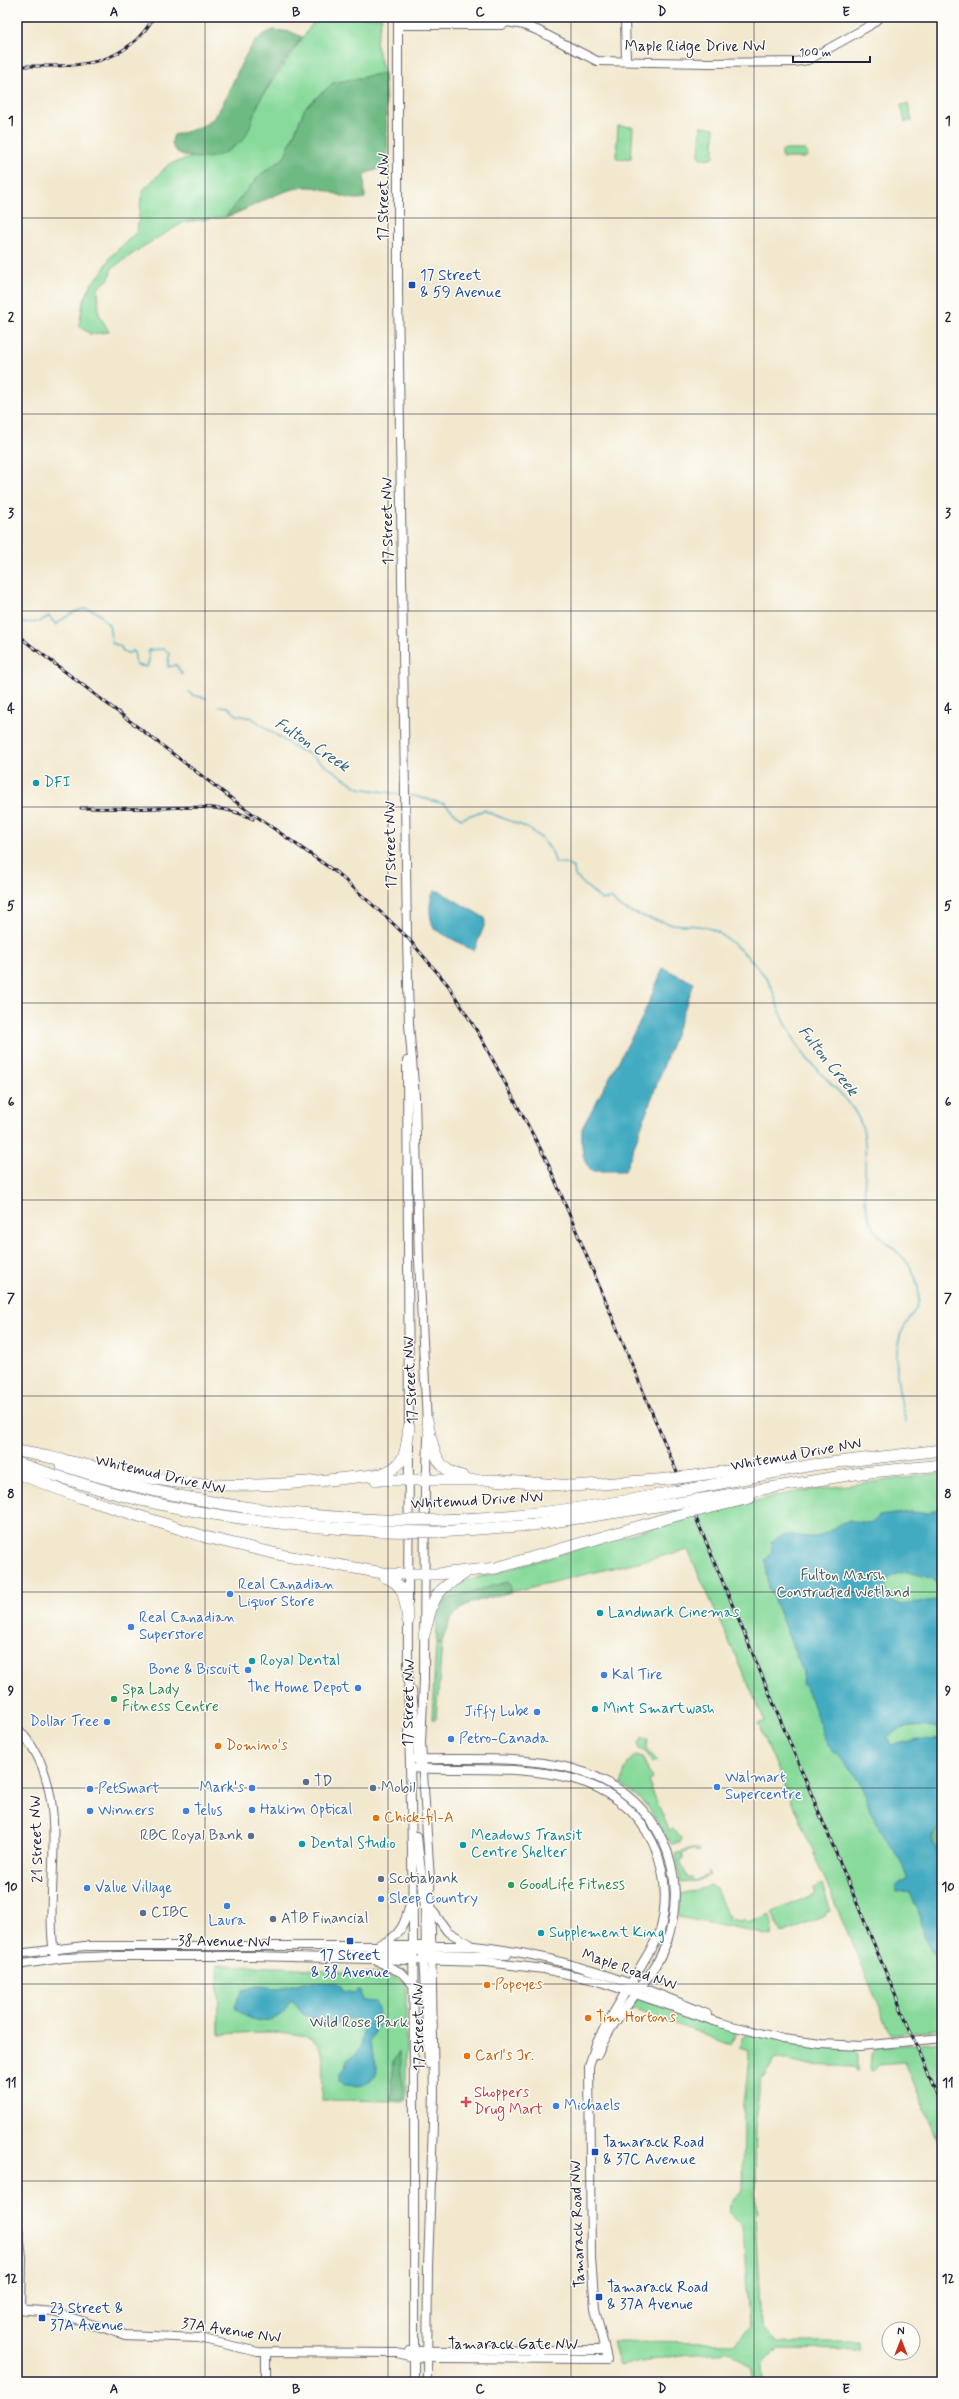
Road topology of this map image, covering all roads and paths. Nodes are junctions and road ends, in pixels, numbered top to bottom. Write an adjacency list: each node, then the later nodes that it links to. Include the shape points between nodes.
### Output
1 (625, 17): 4 (main road)
2 (880, 17): 4 (main road, Maple Ridge Drive NW, via 820,55 794,62 708,64)
3 (398, 20): 4 (main road, Maple Ridge Drive NW, via 524,24 592,60); 5 (main road, 17 Street NW, via 398,291)
4 (626, 61)
5 (409, 1024): 6 (main road, 17 Street NW, via 415,1097 418,1260); 7 (main road, 17 Street NW, via 406,1104)
6 (427, 1420): 15 (main road, 17 Street NW); 16 (highway, via 434,1450 444,1467 452,1474)
7 (410, 1427): 14 (main road, 17 Street NW); 17 (highway, via 404,1456 392,1471)
8 (942, 1450): 10 (highway, Whitemud Drive NW)
9 (17, 1451): 17 (highway, via 178,1483 259,1486); 19 (highway, Whitemud Drive NW, via 99,1477 218,1505)
10 (862, 1458): 16 (highway, bridge, via 800,1462 669,1479 573,1486); 19 (highway, Whitemud Drive NW, bridge, via 585,1508)
11 (17, 1463): 19 (highway, Whitemud Drive NW, via 98,1489 215,1515 318,1528)
12 (942, 1465): 18 (highway, Whitemud Drive NW, via 861,1473)
13 (17, 1473): 20 (highway, via 90,1500 209,1538)
14 (410, 1479): 15 (highway); 17 (highway); 23 (main road, 17 Street NW)
15 (425, 1479): 16 (highway); 22 (main road, 17 Street NW)
16 (492, 1480)
17 (302, 1483)
18 (698, 1505): 19 (highway, Whitemud Drive NW, bridge, via 677,1503 533,1525 439,1532); 21 (highway, bridge, via 684,1513 517,1563)
19 (382, 1526)
20 (371, 1572): 23 (highway); 24 (highway, via 397,1582 403,1593)
21 (466, 1572): 22 (highway); 25 (highway, via 443,1586 436,1594)
22 (424, 1574): 23 (highway); 25 (main road, 17 Street NW)
23 (409, 1575): 24 (main road, 17 Street NW)
24 (408, 1621): 27 (main road, 17 Street NW, via 407,1663 414,1707)
25 (424, 1635): 27 (main road, 17 Street NW)
26 (17, 1728): 35 (main road, 21 Street NW, via 40,1760 50,1794)
27 (416, 1759): 28 (main road, 17 Street NW); 29 (main road, 17 Street NW); 45 (main road, via 518,1760 557,1765 598,1777 613,1785 642,1809 665,1845 675,1891 667,1941 660,1956)
28 (410, 1768): 29 (main road); 30 (main road, 17 Street NW)
29 (423, 1768): 32 (main road, 17 Street NW); 45 (main road, via 508,1769 552,1774 601,1789 631,1810 644,1826 656,1850 663,1870 666,1891 659,1935)
30 (411, 1800): 31 (main road, 17 Street NW); 36 (main road, via 425,1908)
31 (413, 1889): 33 (main road, via 403,1926 398,1933 384,1943); 36 (main road, 17 Street NW)
32 (431, 1908): 34 (main road, via 452,1936); 36 (main road, 17 Street NW)
33 (371, 1945): 35 (main road, 38 Avenue NW, via 100,1946); 36 (main road, 38 Avenue NW)
34 (474, 1946): 36 (main road, Maple Road NW); 40 (main road, Maple Road NW, via 515,1950)
35 (54, 1949): 37 (main road, 38 Avenue NW); 39 (main road, 21 Street NW)
36 (424, 1952): 38 (main road, via 308,1954); 40 (main road, via 501,1954); 42 (main road, 38 Avenue NW); 45 (main road, Maple Road NW, via 582,1976); 51 (main road, 17 Street NW, via 428,2058 434,2079)
37 (17, 1954)
38 (282, 1957): 39 (main road, 38 Avenue NW, via 118,1956); 41 (main road, 38 Avenue NW)
39 (55, 1959): 43 (main road, 38 Avenue NW)
40 (552, 1959): 45 (main road, Maple Road NW)
41 (377, 1961): 42 (main road, 38 Avenue NW); 44 (main road, via 402,1973)
42 (413, 1961): 44 (main road, 17 Street NW)
43 (17, 1965)
44 (414, 1986): 51 (main road, 17 Street NW)
45 (634, 1989): 46 (main road, Maple Road NW, via 742,2029 783,2039 829,2045 866,2046); 49 (main road, Tamarack Road NW, via 597,2041 589,2066 591,2263 595,2309)
46 (942, 2038)
47 (17, 2222): 48 (main road, via 22,2257)
48 (19, 2309): 50 (main road, 37A Avenue NW, via 62,2314 124,2335 198,2338)
49 (604, 2350): 51 (main road, Tamarack Gate NW); 52 (main road, Tamarack Road NW)
50 (266, 2353): 51 (main road, 37A Avenue NW); 53 (main road)
51 (421, 2355): 52 (main road, Tamarack Gate NW); 54 (main road, 17 Street NW); 55 (main road, 17 Street NW)
52 (607, 2359)
53 (266, 2382)
54 (414, 2382)
55 (427, 2382)

